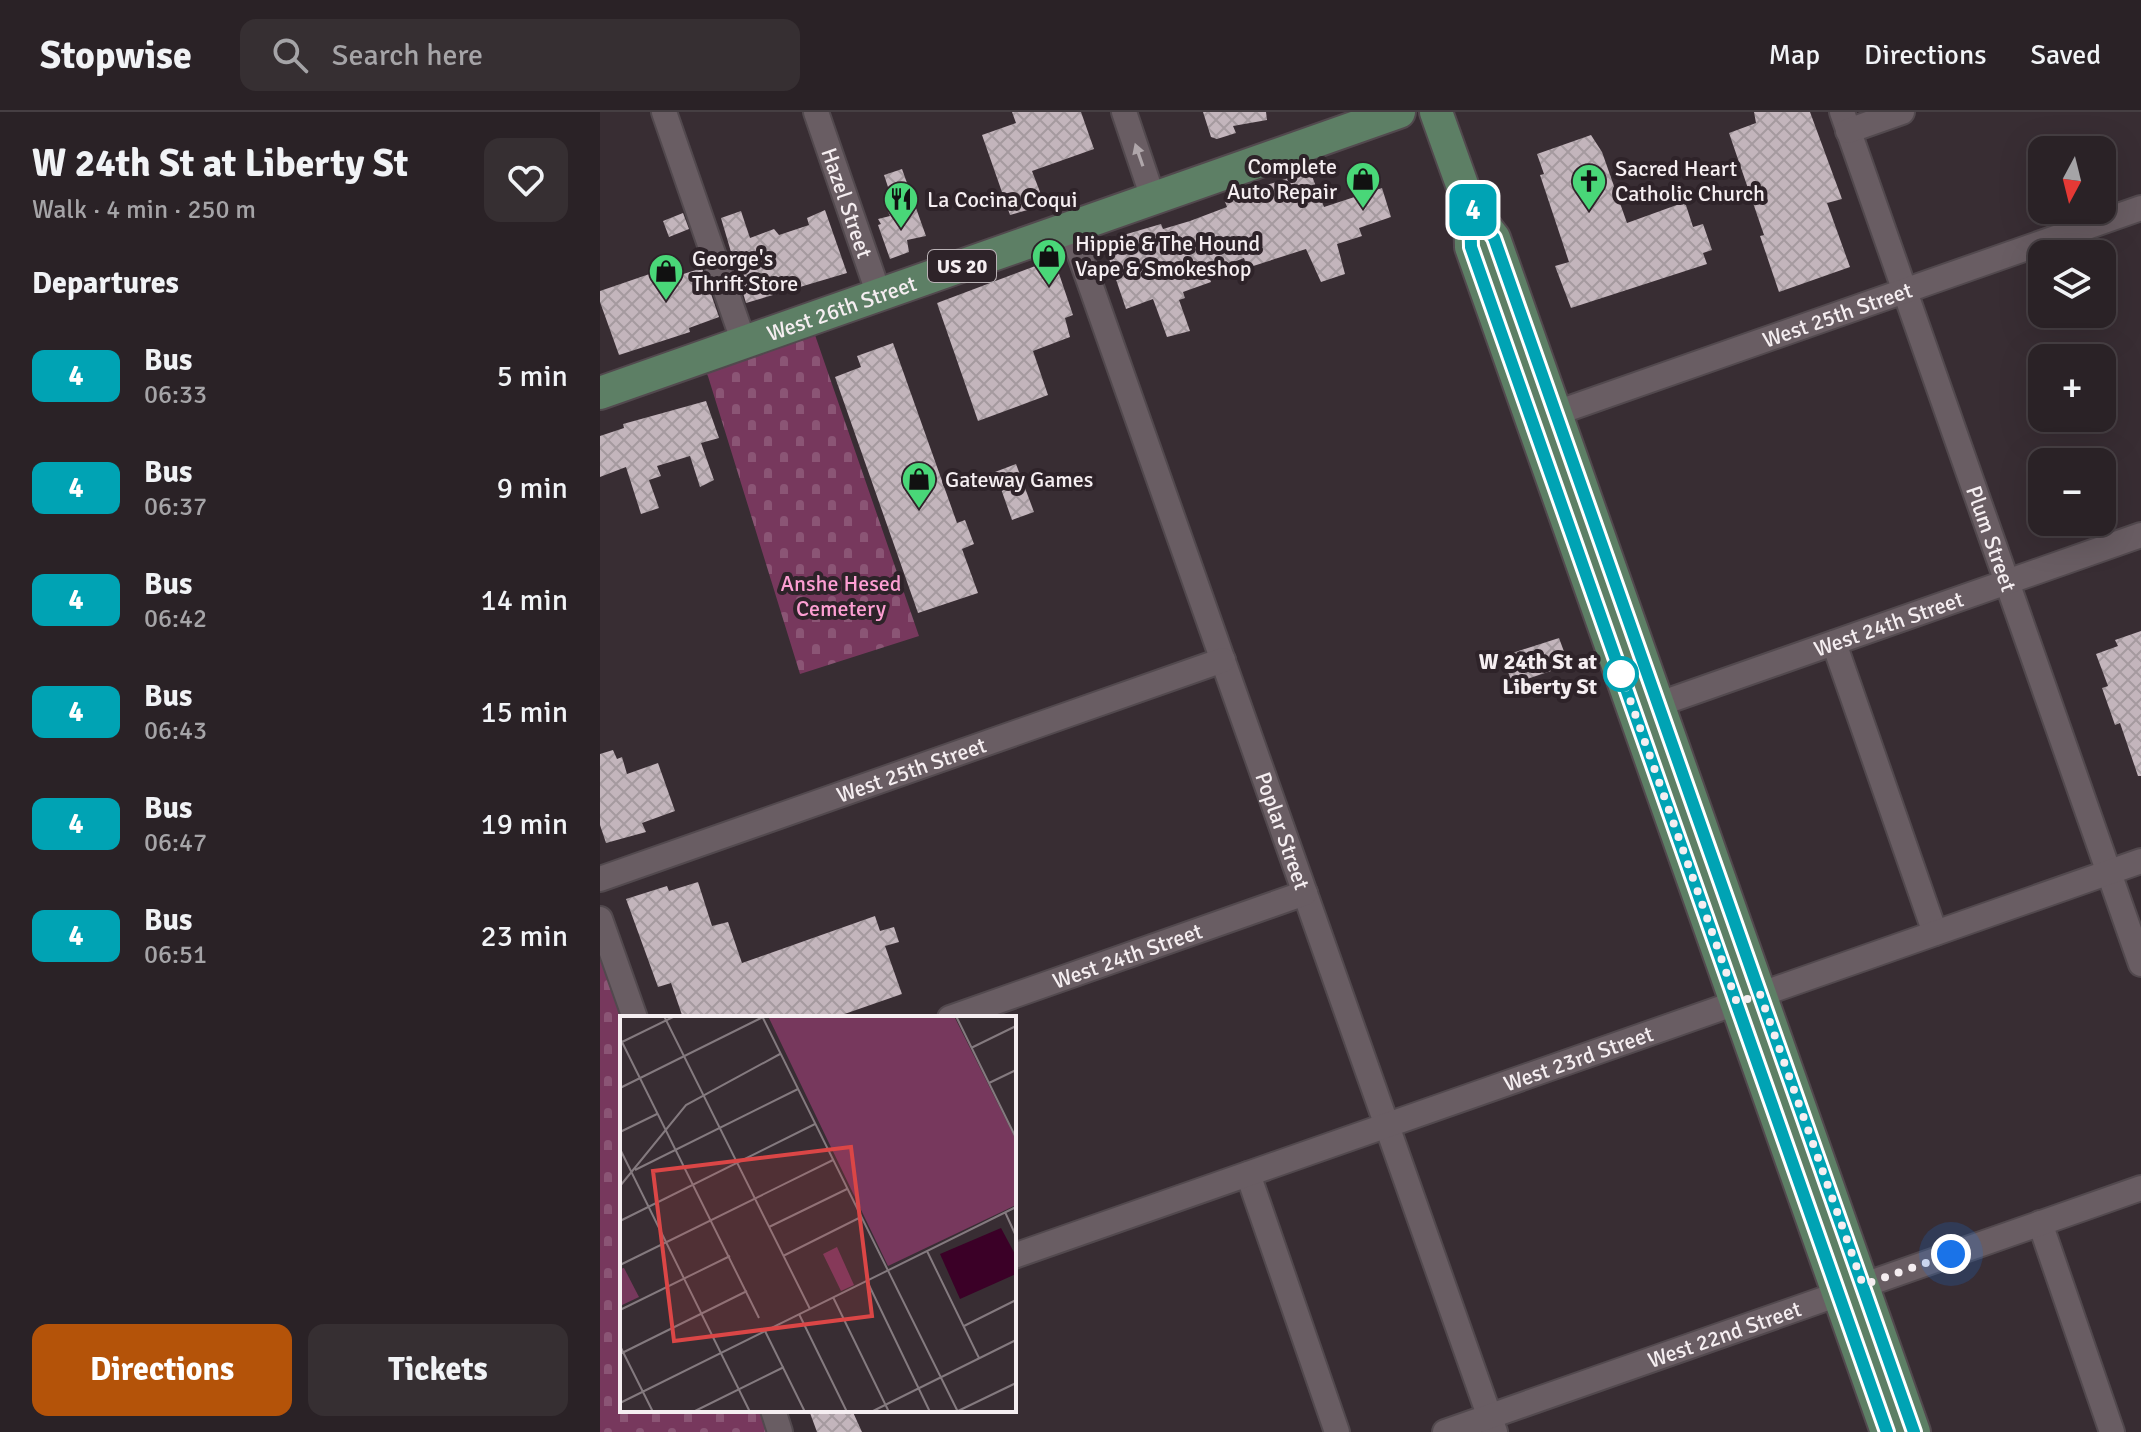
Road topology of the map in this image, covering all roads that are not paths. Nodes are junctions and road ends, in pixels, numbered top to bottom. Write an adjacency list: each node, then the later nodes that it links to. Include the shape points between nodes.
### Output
1 (664, 112): 13 (street)
2 (816, 112): 12 (street, Hazel Street)
3 (1124, 112): 8 (street, one-way to 3)
4 (1399, 112): 8 (main road, West 26th Street / US 20)
5 (1436, 112): 15 (main road, via 1470,207 1494,238)
6 (1902, 112): 7 (street)
7 (1845, 121): 11 (street, Plum Street)
8 (1153, 198): 10 (main road, West 26th Street / US 20)
9 (2141, 208): 11 (street, West 25th Street)
10 (1070, 227): 12 (main road, West 26th Street / US 20); 19 (street, Poplar Street)
11 (1905, 291): 15 (street, West 25th Street); 17 (street, Plum Street)
12 (879, 295): 13 (main road, West 26th Street / US 20)
13 (744, 343): 14 (main road, West 26th Street / US 20)
14 (602, 387)
15 (1544, 417): 20 (main road)
16 (2141, 535): 17 (street, West 24th Street)
17 (2007, 582): 18 (street, West 24th Street); 22 (street, Plum Street)
18 (1834, 643): 20 (street, West 24th Street); 26 (street)
19 (1223, 660): 23 (street, West 25th Street); 24 (street, Poplar Street)
20 (1646, 709): 28 (main road)
21 (2141, 861): 22 (street, West 23rd Street)
22 (2109, 872): 26 (street, West 23rd Street); 27 (street, Plum Street)
23 (600, 879)
24 (1305, 893): 30 (street, West 24th Street); 31 (street, Poplar Street)
25 (600, 919): 29 (street)
26 (1935, 933): 28 (street, West 23rd Street)
27 (2141, 964)
28 (1748, 999): 31 (street, West 23rd Street); 36 (main road)
29 (634, 1016)
30 (956, 1016)
31 (1387, 1125): 32 (street, West 23rd Street); 38 (street, Poplar Street)
32 (1248, 1174): 35 (street, West 23rd Street); 40 (street)
33 (2141, 1188): 34 (street, West 22nd Street)
34 (2040, 1223): 36 (street, West 22nd Street); 44 (street)
35 (1016, 1255)
36 (1851, 1290): 38 (street, West 22nd Street); 42 (main road); 43 (main road)
37 (774, 1412): 39 (street)
38 (1492, 1424): 41 (street, West 22nd Street)
39 (780, 1432)
40 (1337, 1432)
41 (1445, 1432)
42 (1887, 1432)
43 (1914, 1432)
44 (2112, 1432)

